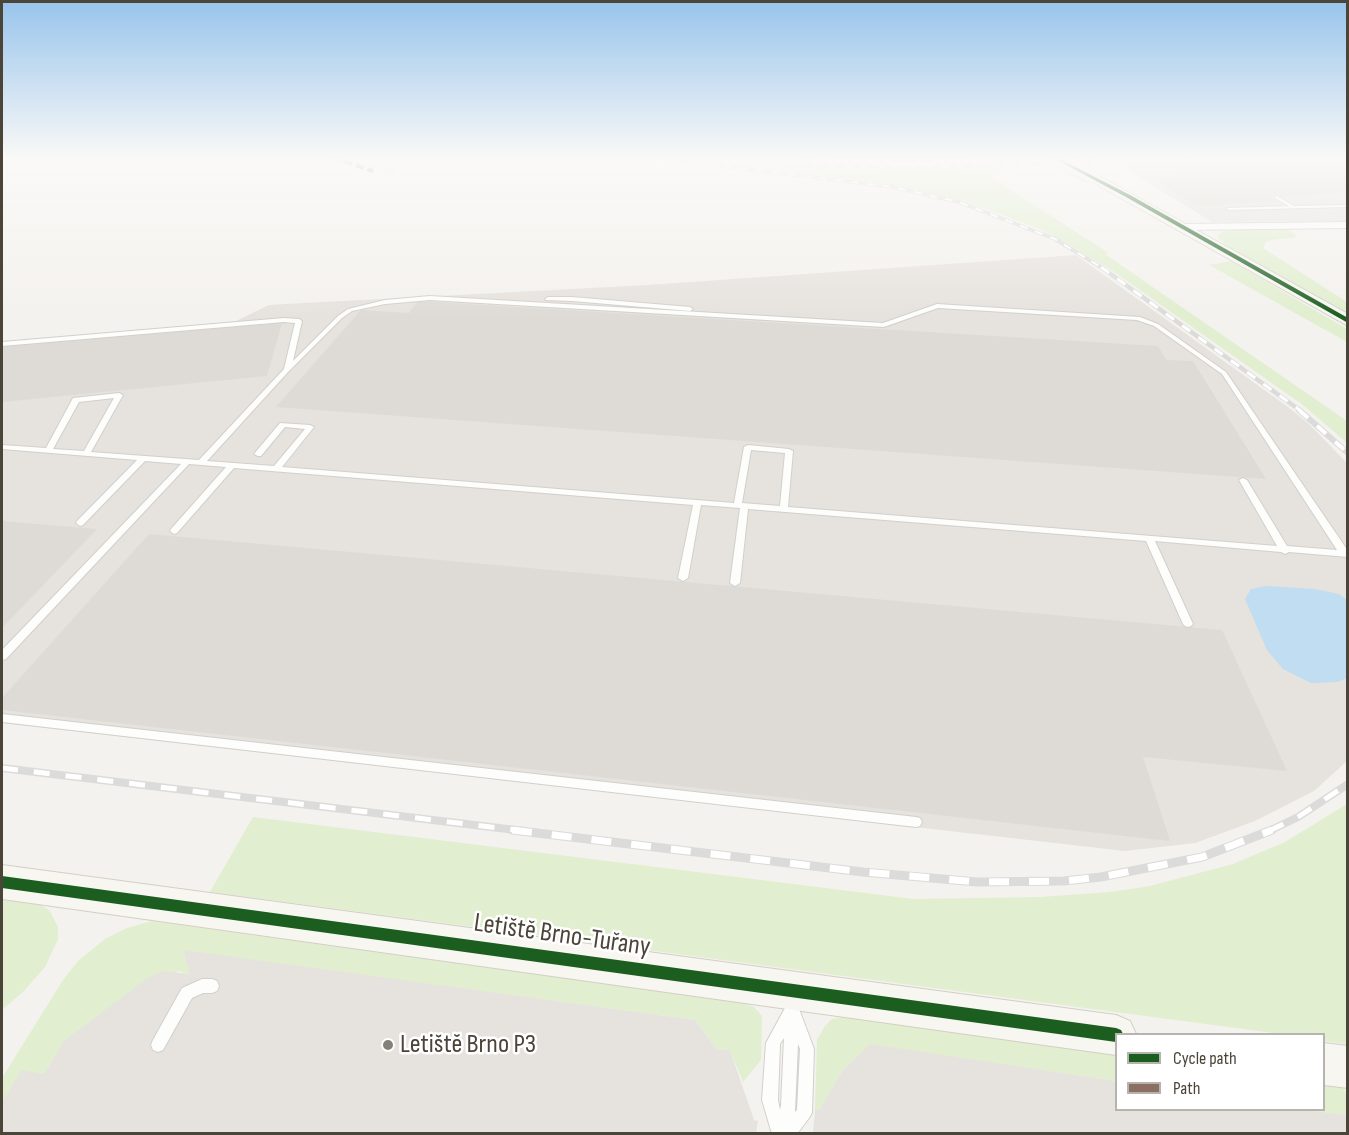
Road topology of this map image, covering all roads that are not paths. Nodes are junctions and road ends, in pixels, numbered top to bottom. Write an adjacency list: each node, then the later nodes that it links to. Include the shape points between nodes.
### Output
1 (1154, 211): 3 (street, bridge)
2 (1347, 225): 3 (street)
3 (1182, 227): 4 (street)
4 (1347, 321)
5 (2, 344): 6 (lane, via 299,321)
6 (287, 370): 13 (lane); 24 (lane, via 340,317 361,306 430,297 884,325 937,306 1148,321 1224,374)
7 (2, 447): 8 (lane)
8 (48, 451): 9 (lane); 9 (lane, via 76,400 119,395)
9 (86, 454): 11 (lane)
10 (258, 454): 15 (lane, via 283,424 310,427)
11 (142, 458): 12 (lane); 20 (lane)
12 (187, 462): 13 (lane); 28 (lane)
13 (201, 463): 14 (lane)
14 (231, 466): 15 (lane); 21 (lane)
15 (276, 469): 17 (lane)
16 (1243, 480): 23 (lane)
17 (697, 503): 18 (lane); 25 (lane)
18 (741, 507): 19 (lane); 19 (lane, via 748,447 789,451); 26 (lane)
19 (784, 510): 22 (lane)
20 (80, 523)
21 (174, 531)
22 (1150, 540): 23 (lane); 27 (lane)
23 (1285, 551): 24 (lane)
24 (1346, 554)
25 (683, 578)
26 (735, 583)
27 (1188, 624)
28 (2, 656)
29 (2, 718): 30 (lane)
30 (916, 822)
31 (2, 882): 33 (street, Letiště Brno-Tuřany)
32 (212, 986): 35 (lane, via 187,993)
33 (792, 1000): 34 (street, Letiště Brno-Tuřany); 38 (lane, via 773,1043 771,1100); 38 (lane, via 807,1048 804,1113)
34 (1115, 1035)
35 (158, 1045)
36 (1325, 1064): 37 (street)
37 (1347, 1067)
38 (783, 1134)

